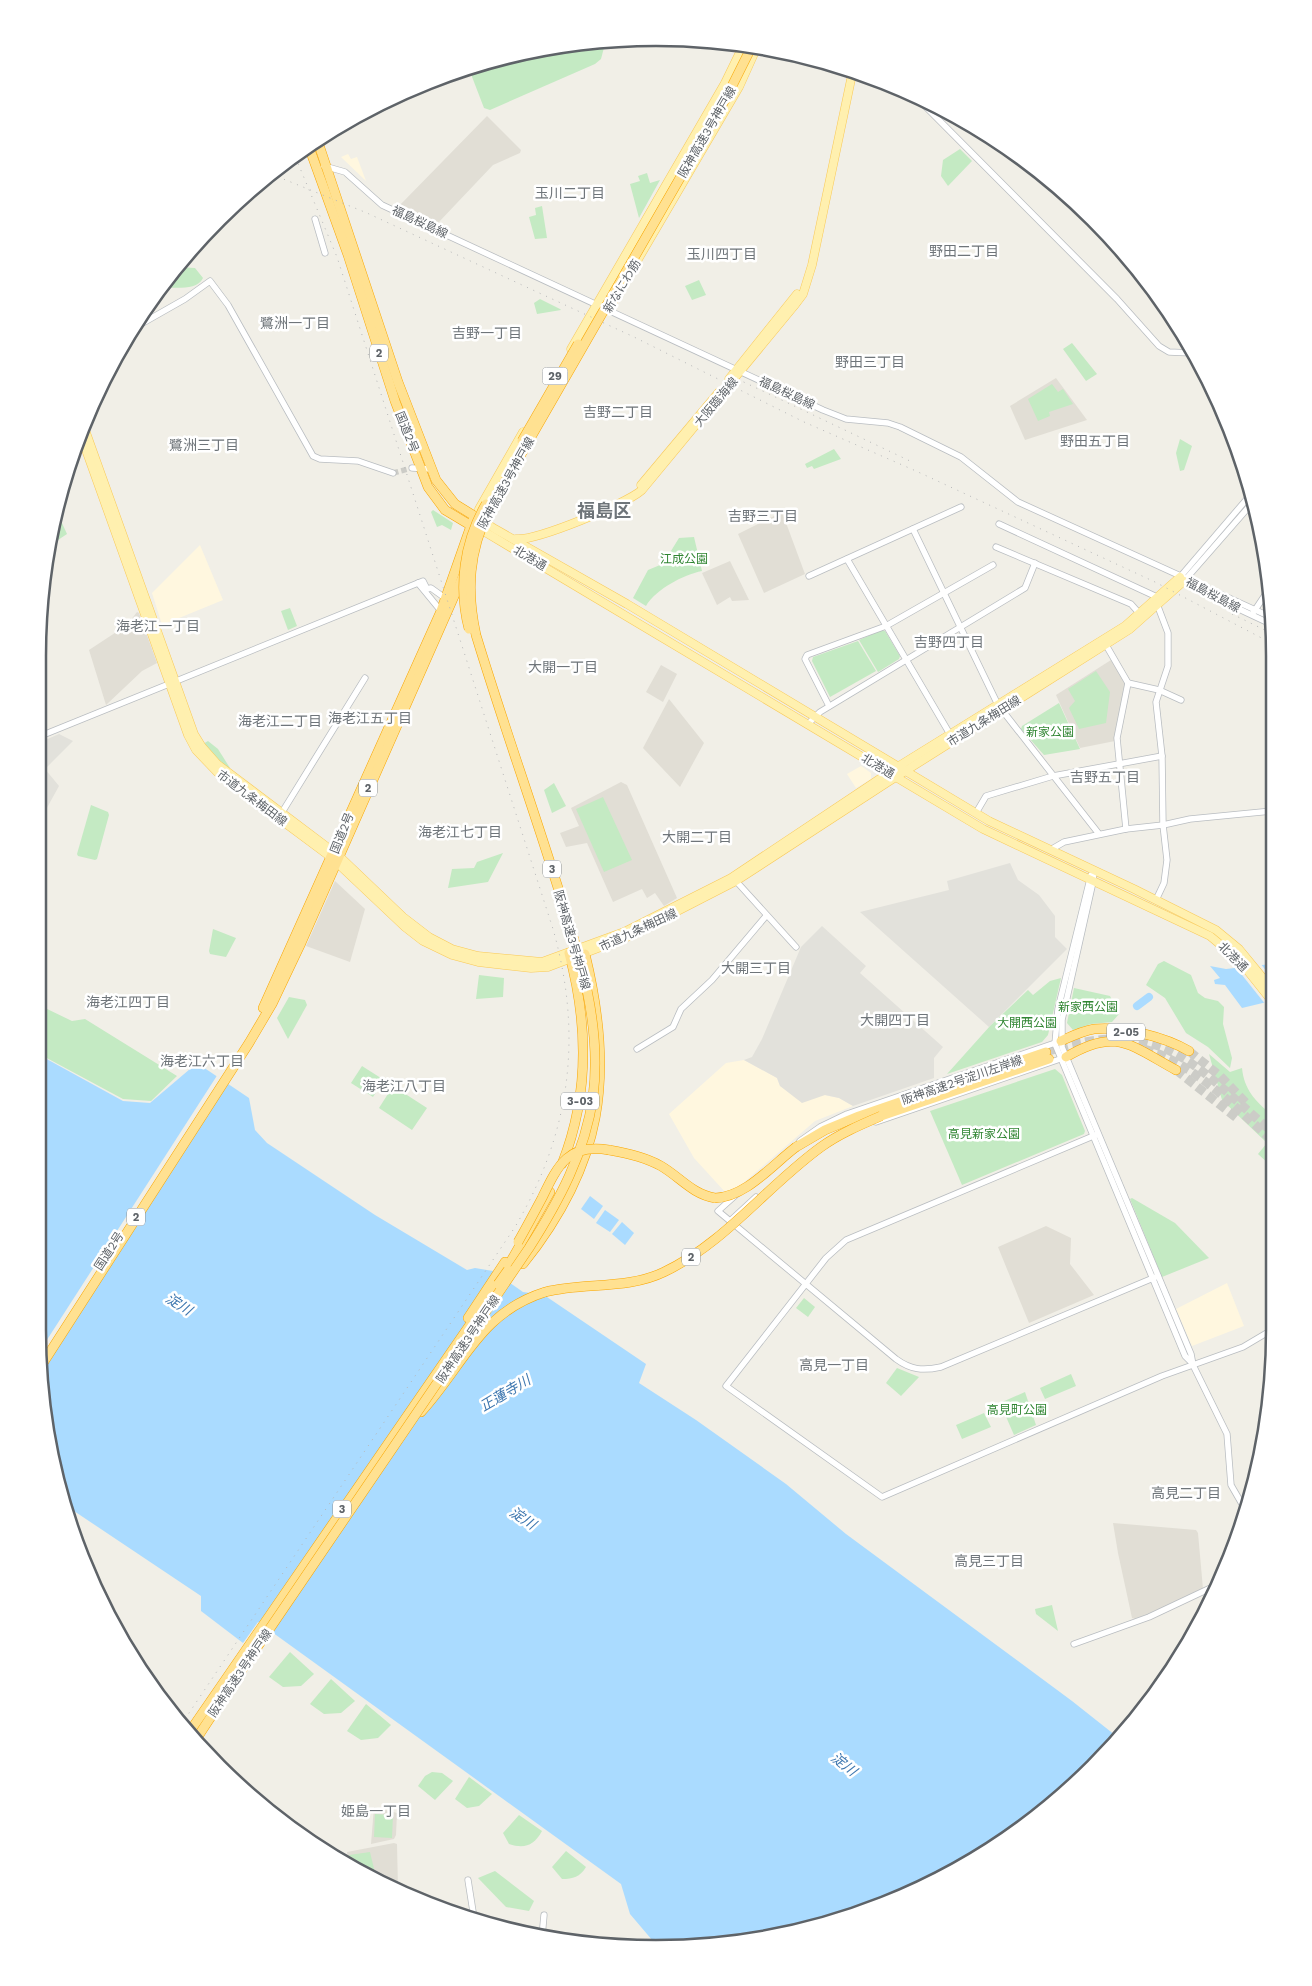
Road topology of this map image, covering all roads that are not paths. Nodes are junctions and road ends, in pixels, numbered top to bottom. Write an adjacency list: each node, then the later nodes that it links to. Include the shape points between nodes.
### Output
1 (741, 52): 13 (main road, 新なにわ筋 / 29)
2 (742, 52): 98 (highway, 阪神高速3号神戸線 / 3, bridge, via 721,95 483,508 466,557 463,590 468,624 569,941 586,1014 590,1053 584,1114 569,1163 544,1215)
3 (748, 53): 98 (highway, 阪神高速3号神戸線 / 3, bridge, via 726,98 489,510 476,540 470,600 476,635 580,958 595,1052 590,1116 574,1166 549,1216)
4 (754, 54): 14 (main road, 新なにわ筋 / 29, via 739,87)
5 (851, 79): 17 (main road, 大阪臨海線, via 812,265 802,294)
6 (930, 111): 16 (street, via 1117,299 1159,346 1169,352)
7 (320, 147): 10 (highway, 国道2号 / 2)
8 (311, 153): 9 (highway, 国道2号 / 2)
9 (315, 163): 10 (street, 福島桜島線); 20 (highway, 国道2号 / 2)
10 (327, 167): 13 (street, 福島桜島線, via 345,172 382,204); 21 (highway, 国道2号 / 2, via 398,382)
11 (315, 219): 12 (street)
12 (325, 253)
13 (596, 305): 14 (street, 福島桜島線); 26 (main road, 新なにわ筋 / 29)
14 (608, 310): 17 (street, 福島桜島線); 26 (main road, 新なにわ筋 / 29)
15 (147, 320): 22 (street, via 210,281 228,305 313,456 358,461)
16 (1185, 353)
17 (739, 371): 29 (main road, 大阪臨海線, via 647,486 630,500); 37 (street, 福島桜島線, via 841,418 900,427 961,457 1018,502)
18 (88, 437): 53 (main road, 市道九条梅田線)
19 (84, 445): 53 (main road, 市道九条梅田線)
20 (416, 468): 21 (street); 26 (highway, 国道2号 / 2, via 445,510)
21 (432, 469): 26 (highway, 国道2号 / 2, via 445,495)
22 (393, 473)
23 (1246, 501): 37 (street)
24 (961, 507): 28 (street)
25 (1247, 508): 37 (street)
26 (477, 524): 30 (main road, 北港通); 40 (highway, 国道2号 / 2); 60 (main road, 北港通); 75 (highway, 国道2号 / 2, via 444,622)
27 (999, 524): 42 (street)
28 (913, 529): 33 (street); 39 (street)
29 (540, 535): 30 (main road, 大阪臨海線); 32 (main road, via 534,544)
30 (514, 538): 32 (main road, 北港通)
31 (996, 547): 34 (street)
32 (538, 552): 59 (main road, 北港通)
33 (847, 559): 36 (street); 48 (street)
34 (1035, 563): 44 (street, via 1131,604); 49 (street, via 1025,588)
35 (994, 565): 39 (street)
36 (809, 576)
37 (1184, 579): 42 (main road, 市道九条梅田線); 45 (street, 福島桜島線)
38 (420, 582): 40 (street); 43 (street); 53 (street)
39 (943, 592): 48 (street); 49 (street)
40 (445, 598): 43 (highway, 国道2号 / 2)
41 (1263, 599): 45 (street)
42 (1157, 600): 44 (main road, 市道九条梅田線); 50 (main road, 市道九条梅田線, via 1130,629); 55 (street, via 1168,633 1168,666)
43 (441, 611): 75 (highway, 国道2号 / 2, via 397,706)
44 (1139, 613): 58 (main road, 市道九条梅田線)
45 (1254, 613): 46 (street, 福島桜島線); 47 (street, 福島桜島線)
46 (1264, 616)
47 (1264, 619)
48 (886, 626): 51 (street); 57 (street, via 805,658)
49 (960, 627): 51 (street); 58 (street)
50 (1106, 645): 54 (street); 58 (main road, 市道九条梅田線)
51 (906, 660): 57 (street); 62 (street)
52 (365, 678): 70 (street)
53 (172, 683): 61 (street); 70 (main road, 市道九条梅田線, via 205,752); 75 (main road, 市道九条梅田線, via 188,735 203,759)
54 (1128, 683): 55 (street); 64 (street, via 1117,738)
55 (1159, 690): 56 (street); 63 (street, via 1156,709)
56 (1181, 700)
57 (829, 706): 59 (street)
58 (1000, 707): 62 (main road, 市道九条梅田線); 67 (street)
59 (815, 716): 60 (street); 65 (main road, 北港通)
60 (808, 724): 66 (main road, 北港通)
61 (46, 734)
62 (952, 737): 65 (main road, 市道九条梅田線)
63 (1162, 756): 64 (street); 71 (street)
64 (1121, 763): 67 (street); 72 (street)
65 (903, 768): 66 (main road, 市道九条梅田線); 69 (main road, 北港通)
66 (893, 775): 77 (main road, 北港通, via 983,829); 78 (main road, 市道九条梅田線); 83 (main road, 市道九条梅田線, via 731,878)
67 (1054, 776): 69 (street, via 986,796); 73 (street)
68 (1266, 812): 71 (street)
69 (976, 813): 74 (main road, 北港通)
70 (281, 814): 75 (main road, 市道九条梅田線)
71 (1163, 825): 72 (street); 79 (street, via 1166,871)
72 (1126, 829): 73 (street)
73 (1099, 834): 74 (street, via 1064,842)
74 (1052, 850): 76 (main road, 北港通)
75 (335, 857): 83 (main road, 市道九条梅田線, via 405,927 442,951 478,962 531,968 548,967); 91 (highway, 国道2号 / 2, via 266,1002)
76 (1094, 870): 77 (street); 79 (main road, 北港通)
77 (1091, 880): 85 (main road, 北港通, via 1210,936 1229,950); 86 (street)
78 (736, 882): 80 (street); 82 (main road, 市道九条梅田線, via 627,937)
79 (1156, 900): 84 (main road, 北港通, via 1216,930 1239,949)
80 (766, 916): 81 (street); 87 (street, via 712,980 681,1009 673,1027)
81 (796, 948)
82 (585, 954): 83 (main road, 市道九条梅田線); 98 (highway, bridge, via 600,1028 601,1075 596,1115 587,1148 555,1218 533,1250)
83 (570, 957): 98 (highway, 3-03, bridge, via 584,1051 581,1094 570,1143 544,1204)
84 (1266, 982)
85 (1266, 994)
86 (1058, 1042): 88 (highway, 2-05, via 1084,1031 1113,1029 1156,1038); 90 (street); 95 (street, via 830,1121 806,1136 718,1211)
87 (637, 1049)
88 (1189, 1051)
89 (1047, 1056): 93 (highway, 阪神高速2号淀川左岸線 / 2)
90 (1063, 1058): 92 (highway, via 1094,1042 1115,1040); 94 (street); 95 (street, via 848,1133 810,1154)
91 (228, 1070): 100 (highway, 国道2号 / 2); 101 (highway, 国道2号 / 2)
92 (1176, 1070)
93 (880, 1112): 102 (highway, 2, bridge, via 841,1123 809,1138 735,1194 722,1197 701,1194 660,1165 629,1154 594,1148 570,1155 555,1172 527,1227 478,1300); 104 (highway, 2, bridge, via 819,1148 707,1245 672,1268 635,1282 559,1288 510,1306 485,1328)
94 (1095, 1135): 96 (street); 97 (street, via 846,1240)
95 (730, 1221): 97 (street)
96 (1155, 1278): 97 (street, via 941,1367 920,1370 896,1359); 103 (street, via 1185,1356)
97 (805, 1284): 103 (street, via 726,1386 882,1497)
98 (500, 1287): 102 (highway, 阪神高速3号神戸線 / 3); 104 (highway, 阪神高速3号神戸線 / 3, bridge)
99 (1266, 1333): 103 (street, via 1244,1346)
100 (47, 1348)
101 (47, 1356)
102 (448, 1356): 108 (highway, 阪神高速3号神戸線 / 3)
103 (1193, 1365): 105 (street, via 1227,1434 1231,1485)
104 (412, 1421): 109 (highway, 阪神高速3号神戸線 / 3, bridge)
105 (1241, 1502)
106 (1208, 1589): 107 (street, via 1149,1617)
107 (1074, 1644)
108 (193, 1726)
109 (200, 1734)
110 (468, 1880): 111 (street)
111 (473, 1911)
112 (544, 1915): 113 (street)
113 (543, 1929)

